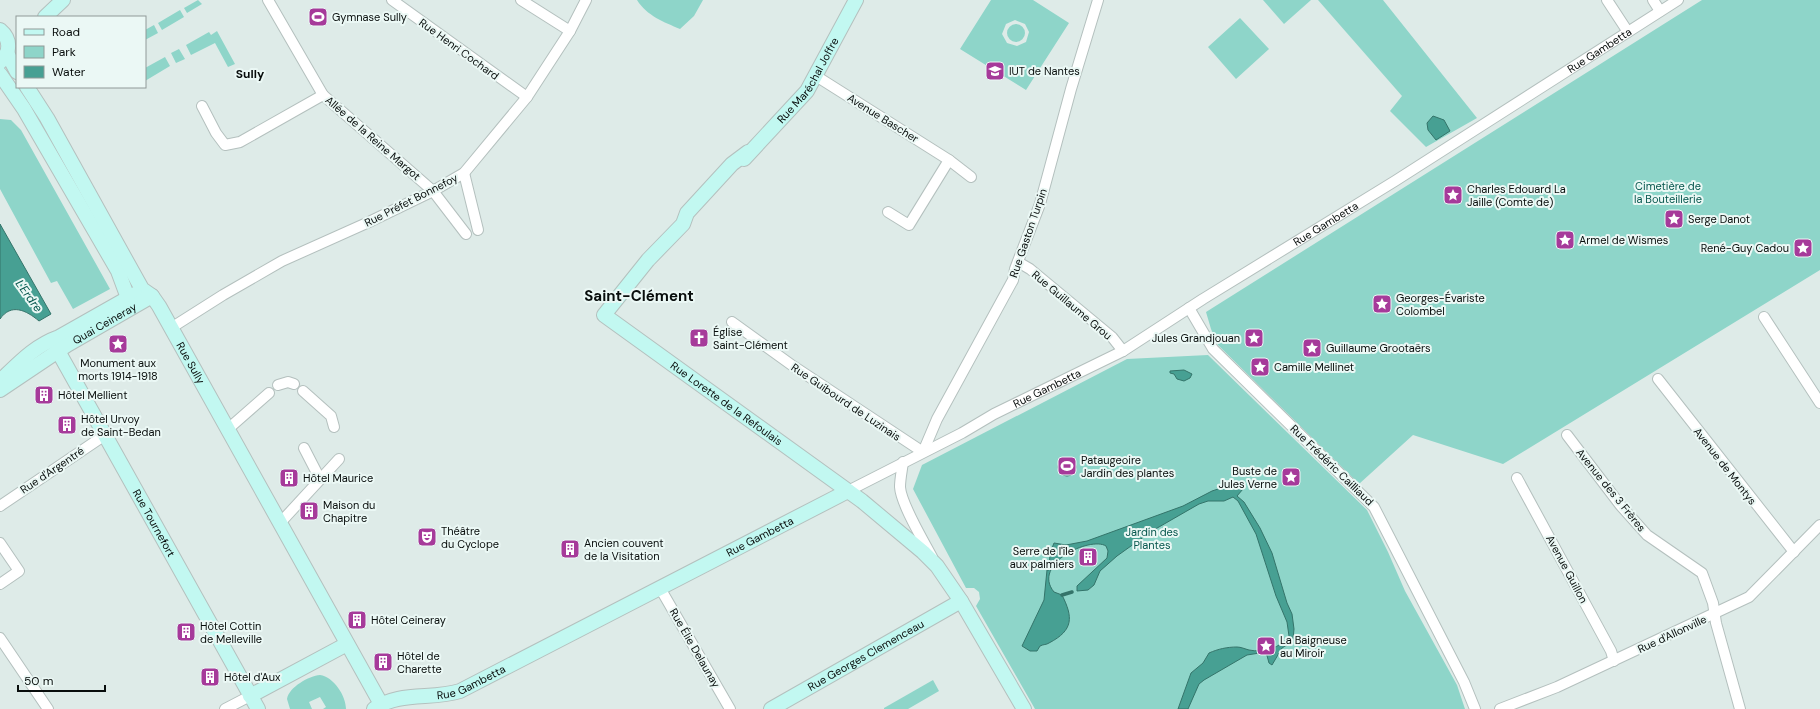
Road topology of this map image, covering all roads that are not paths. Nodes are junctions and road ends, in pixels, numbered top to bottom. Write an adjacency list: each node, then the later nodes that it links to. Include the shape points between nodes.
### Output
1 (63, 0): 12 (main road)
2 (268, 0): 21 (street, Allée de la Reine Margot)
3 (392, 0): 22 (street, Rue Henri Cochard)
4 (521, 0): 14 (street)
5 (586, 0): 14 (street, Rue Préfet Bonnefoy)
6 (856, 0): 19 (main road, Rue Maréchal Joffre)
7 (1098, 0): 31 (street, Rue Gaston Turpin, via 1040,204)
8 (1607, 0): 15 (street)
9 (1653, 0): 11 (street)
10 (1678, 0): 11 (street, Rue Gambetta)
11 (1660, 11): 15 (street, Rue Gambetta)
12 (46, 16)
13 (0, 30): 16 (main road, via 6,36)
14 (570, 31): 22 (street, Rue Préfet Bonnefoy)
15 (1628, 32): 34 (street, Rue Gambetta)
16 (8, 50): 17 (main road)
17 (16, 70)
18 (0, 74): 33 (main road, via 24,108 112,260)
19 (816, 76): 24 (street, Avenue Bascher); 35 (main road, Rue Maréchal Joffre, via 797,102 748,152 692,220 683,224 648,260)
20 (28, 88): 32 (main road, Rue Sully)
21 (323, 96): 23 (street, via 240,142 226,145 216,133); 27 (street, Allée de la Reine Margot)
22 (527, 97): 25 (street, Rue Préfet Bonnefoy)
23 (202, 106)
24 (949, 160): 26 (street, Avenue Bascher); 28 (street, via 909,225)
25 (464, 173): 27 (street, Rue Préfet Bonnefoy); 29 (street)
26 (971, 177)
27 (433, 191): 30 (street, Allée de la Reine Margot); 38 (street, Rue Préfet Bonnefoy, via 282,260)
28 (888, 212)
29 (478, 230)
30 (466, 234)
31 (1018, 262): 40 (street, Rue Guillaume Grou, via 1030,269 1112,338); 54 (street, Rue Gaston Turpin, via 1013,280 937,419)
32 (147, 293): 33 (main road, Quai Ceineray); 38 (main road, Rue Sully); 39 (main road, Quai Ceineray)
33 (128, 298): 39 (main road, Quai Ceineray)
34 (1189, 308): 40 (street, Rue Gambetta); 81 (street, Rue Frédéric Cailliaud, via 1213,349 1374,507 1464,682)
35 (604, 315): 59 (main road, Rue Lorette de la Refoulais)
36 (1764, 317): 48 (street)
37 (732, 322): 54 (street, Rue Guibourd de Luzinais, via 793,366)
38 (172, 328): 50 (main road, Rue Sully)
39 (59, 344): 42 (main road, Quai Ceineray, via 48,341 29,352); 45 (main road, Quai Ceineray); 51 (main road, Rue Tournefort)
40 (1123, 351): 54 (street, Rue Gambetta)
41 (1658, 379): 64 (street, Avenue de Montys)
42 (0, 381)
43 (294, 384): 44 (street, via 288,382)
44 (278, 385)
45 (0, 390)
46 (303, 391): 49 (street, via 331,416)
47 (269, 393): 50 (street)
48 (1820, 404)
49 (334, 427)
50 (228, 429): 61 (main road, Rue Sully)
51 (105, 435): 60 (street, Rue d'Argentré); 73 (main road, Rue Tournefort)
52 (1567, 435): 69 (street, Avenue des 3 Frères, via 1647,536 1702,573)
53 (304, 448): 58 (street)
54 (923, 452): 56 (street, Rue Gambetta)
55 (339, 458): 58 (street)
56 (903, 462): 59 (street, Rue Gambetta); 65 (street, via 901,492 907,509)
57 (1517, 478): 72 (street, Avenue Guillon, via 1611,651)
58 (320, 479): 61 (street)
59 (848, 491): 65 (main road, Rue Lorette de la Refoulais); 67 (main road, Rue Gambetta)
60 (0, 506)
61 (280, 523): 71 (main road, Rue Sully, via 336,620)
62 (1820, 525): 64 (street, Rue d'Allonville)
63 (0, 543): 66 (street, via 19,571)
64 (1794, 552): 69 (street, Rue d'Allonville, via 1752,595)
65 (937, 566): 68 (main road, Rue Lorette de la Refoulais)
66 (0, 584)
67 (660, 588): 74 (main road, Rue Gambetta, via 460,690 450,694 399,698); 78 (street, Rue Élie Delaunay)
68 (962, 601): 79 (main road, Rue Georges Clemenceau); 80 (main road, Rue Lorette de la Refoulais)
69 (1715, 614): 72 (street, Rue d'Allonville); 83 (street, Avenue des 3 Frères)
70 (0, 638): 75 (street)
71 (347, 644): 73 (main road); 74 (main road, Rue Sully)
72 (1614, 661): 82 (street, Rue d'Allonville)
73 (250, 696): 76 (street); 77 (main road, Rue Tournefort)
74 (380, 707)
75 (48, 709)
76 (225, 709)
77 (258, 709)
78 (730, 709)
79 (771, 709)
80 (1024, 709)
81 (1475, 709)
82 (1500, 709)
83 (1740, 709)

